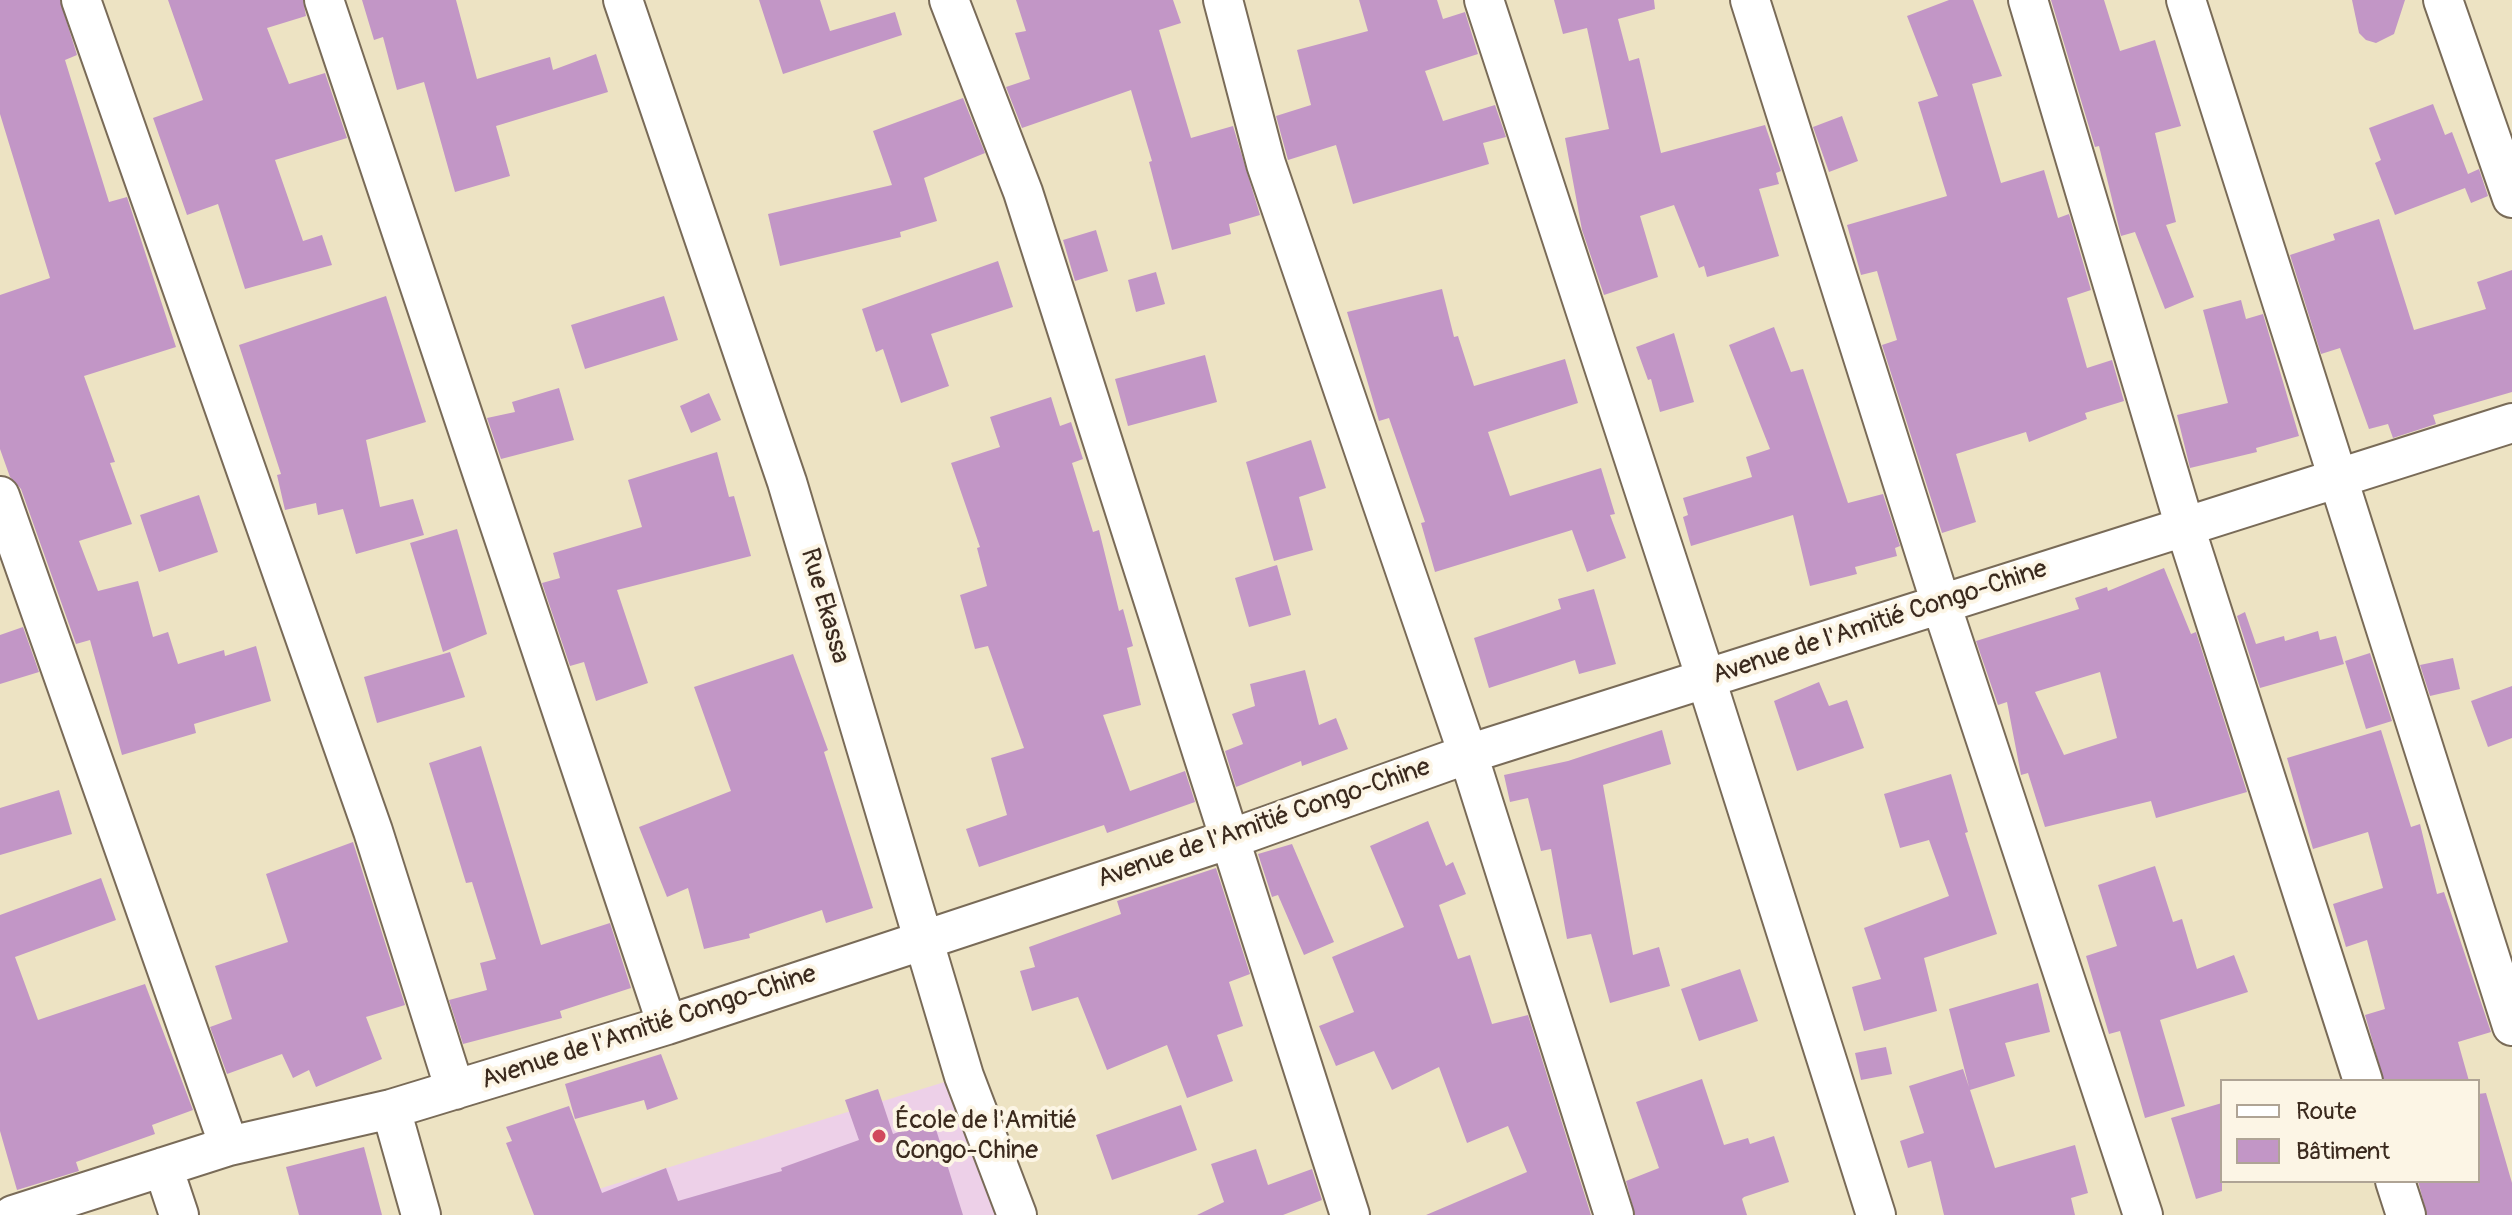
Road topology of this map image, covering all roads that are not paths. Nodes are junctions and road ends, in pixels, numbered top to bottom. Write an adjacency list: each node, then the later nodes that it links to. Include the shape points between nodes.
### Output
1 (81, 0): 24 (street, via 373,831)
2 (324, 0): 21 (street)
3 (623, 0): 20 (street, Rue Ekassa, via 787,482)
4 (949, 0): 19 (street, via 1023,192)
5 (1223, 0): 18 (street, via 1266,164)
6 (1484, 0): 17 (street)
7 (1750, 0): 16 (street)
8 (2028, 0): 15 (street)
9 (2186, 0): 13 (street)
10 (2443, 0): 11 (street)
11 (2512, 198)
12 (2512, 423): 13 (street, Avenue de l'Amitié Congo-Chine)
13 (2336, 479): 15 (street, Avenue de l'Amitié Congo-Chine); 22 (street)
14 (0, 496): 26 (street)
15 (2185, 527): 16 (street, Avenue de l'Amitié Congo-Chine); 23 (street)
16 (1941, 604): 17 (street, Avenue de l'Amitié Congo-Chine); 36 (street)
17 (1706, 679): 18 (street, Avenue de l'Amitié Congo-Chine); 35 (street)
18 (1468, 754): 19 (street, Avenue de l'Amitié Congo-Chine); 34 (street)
19 (1230, 839): 20 (street, Avenue de l'Amitié Congo-Chine); 33 (street)
20 (922, 938): 21 (street, Avenue de l'Amitié Congo-Chine); 32 (street, Rue Ekassa, via 964,1076)
21 (667, 1025): 24 (street, Avenue de l'Amitié Congo-Chine)
22 (2512, 1026)
23 (2362, 1079)
24 (455, 1090): 25 (street, Avenue de l'Amitié Congo-Chine)
25 (391, 1109): 26 (street, Avenue de l'Amitié Congo-Chine); 31 (street)
26 (229, 1146): 27 (street, Avenue de l'Amitié Congo-Chine)
27 (163, 1167): 29 (street, Avenue de l'Amitié Congo-Chine); 30 (street)
28 (2396, 1183): 37 (street)
29 (13, 1215)
30 (179, 1215)
31 (421, 1215)
32 (1017, 1215)
33 (1350, 1215)
34 (1614, 1215)
35 (1876, 1215)
36 (2143, 1215)
37 (2406, 1215)

